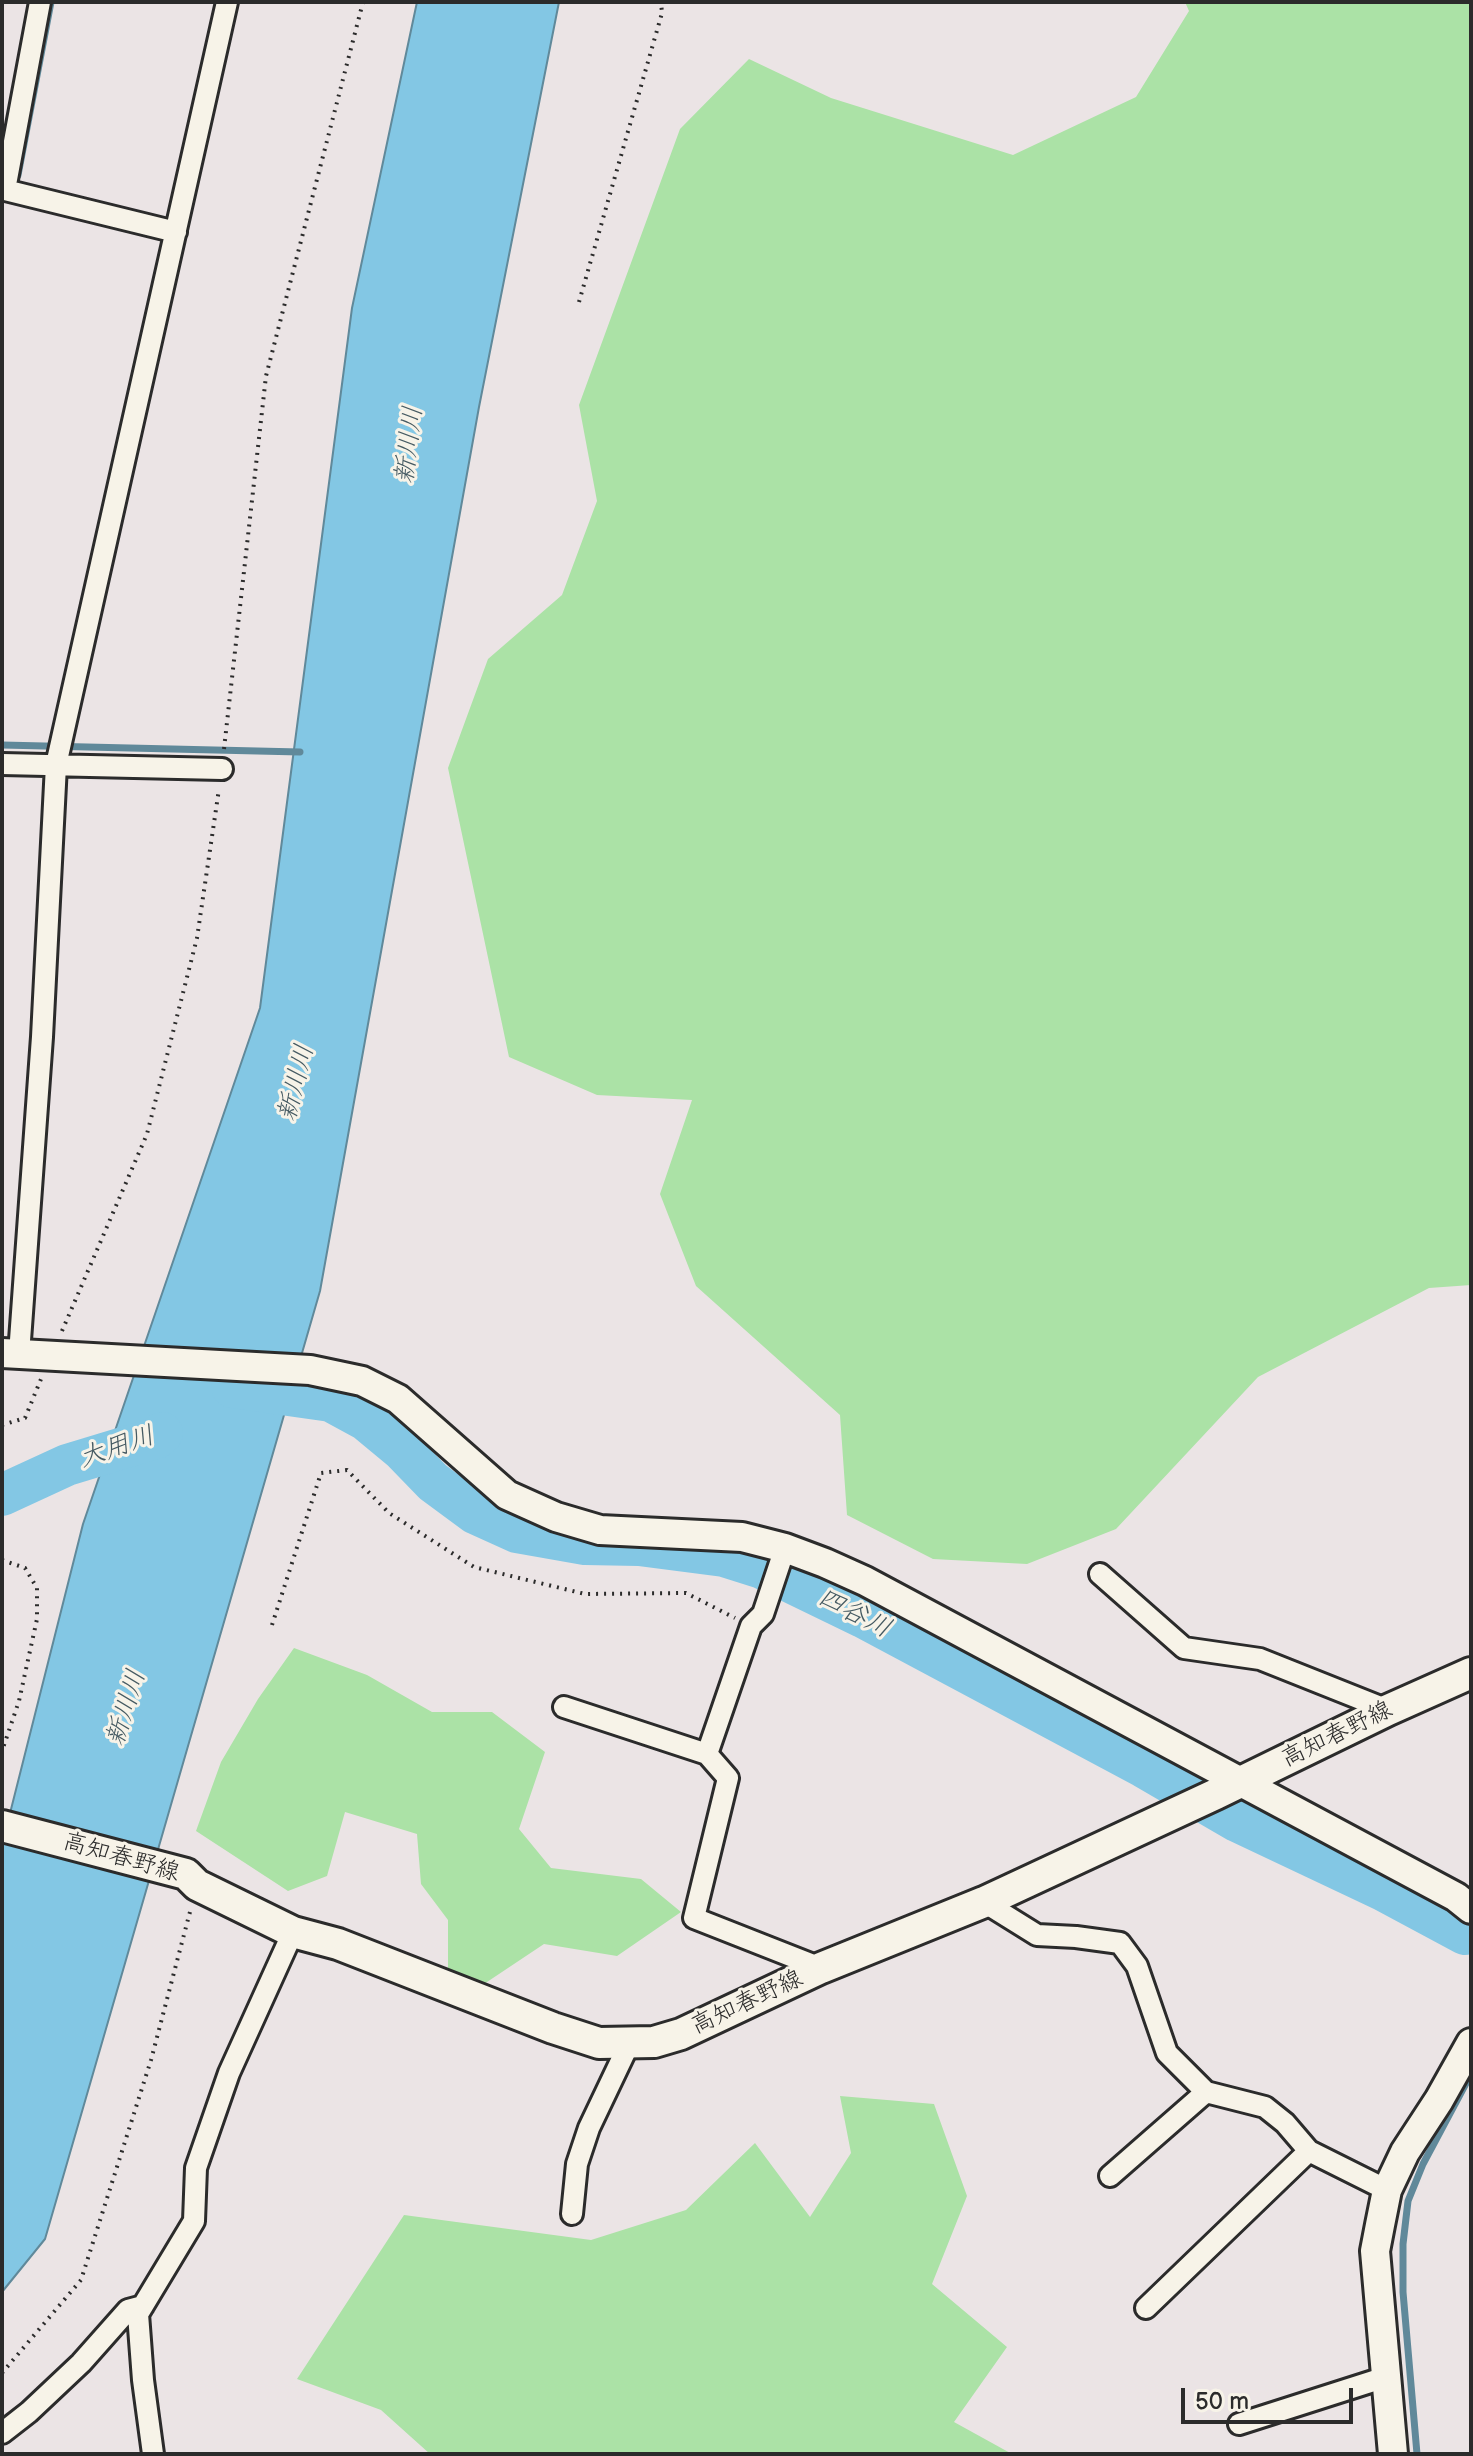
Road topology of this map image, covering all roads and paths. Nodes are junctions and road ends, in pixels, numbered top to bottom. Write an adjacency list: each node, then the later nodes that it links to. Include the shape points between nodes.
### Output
1 (40, 2): 5 (street)
2 (227, 2): 6 (street)
3 (363, 2): 8 (path, via 266,376)
4 (661, 2): 7 (path)
5 (4, 190): 6 (street)
6 (176, 232): 10 (street)
7 (579, 302)
8 (225, 741)
9 (2, 764): 10 (street)
10 (56, 765): 11 (street); 12 (street, via 42,1037)
11 (222, 769): 13 (path, via 197,938 147,1134)
12 (11, 1353): 13 (street)
13 (52, 1356): 14 (path, via 25,1418); 15 (street, via 310,1370 362,1381 398,1399 507,1495 556,1517 600,1530 742,1537)
14 (2, 1425)
15 (782, 1557): 18 (street); 25 (street, via 865,1581)
16 (2, 1560): 23 (path, via 25,1568 37,1588 37,1619)
17 (1100, 1574): 22 (street, via 1184,1648 1260,1659)
18 (757, 1620): 19 (path, via 686,1593 585,1594 474,1567 389,1513 347,1470 321,1473); 24 (street)
19 (272, 1625)
20 (1471, 1673): 22 (main road, 高知春野線)
21 (564, 1707): 24 (street)
22 (1388, 1710): 25 (main road, 高知春野線)
23 (2, 1751)
24 (707, 1754): 31 (street, via 728,1778 694,1918)
25 (1228, 1788): 28 (main road, 高知春野線); 29 (street, via 1456,1897)
26 (2, 1826): 27 (main road, 高知春野線)
27 (192, 1880): 30 (main road, 高知春野線); 41 (path, via 151,2060 81,2280)
28 (984, 1902): 31 (main road, 高知春野線); 34 (street, via 1037,1935 1120,1943 1137,1966 1167,2053)
29 (1471, 1909)
30 (293, 1932): 33 (main road, 高知春野線, via 338,1944 568,2033 599,2043); 39 (street, via 229,2073 196,2168 194,2221)
31 (821, 1968): 33 (main road, 高知春野線, via 681,2034)
32 (1471, 2043): 37 (street)
33 (629, 2044): 38 (street, via 589,2128 577,2164)
34 (1206, 2092): 35 (street, via 1265,2107); 36 (street)
35 (1309, 2151): 37 (street); 40 (street)
36 (1110, 2176)
37 (1387, 2190): 42 (street, via 1375,2251)
38 (572, 2214)
39 (143, 2306): 44 (street, via 128,2310 81,2363); 45 (street, via 138,2314)
40 (1146, 2308)
41 (2, 2373)
42 (1386, 2377): 43 (street); 46 (street)
43 (1239, 2424)
44 (2, 2433)
45 (153, 2454)
46 (1393, 2454)

